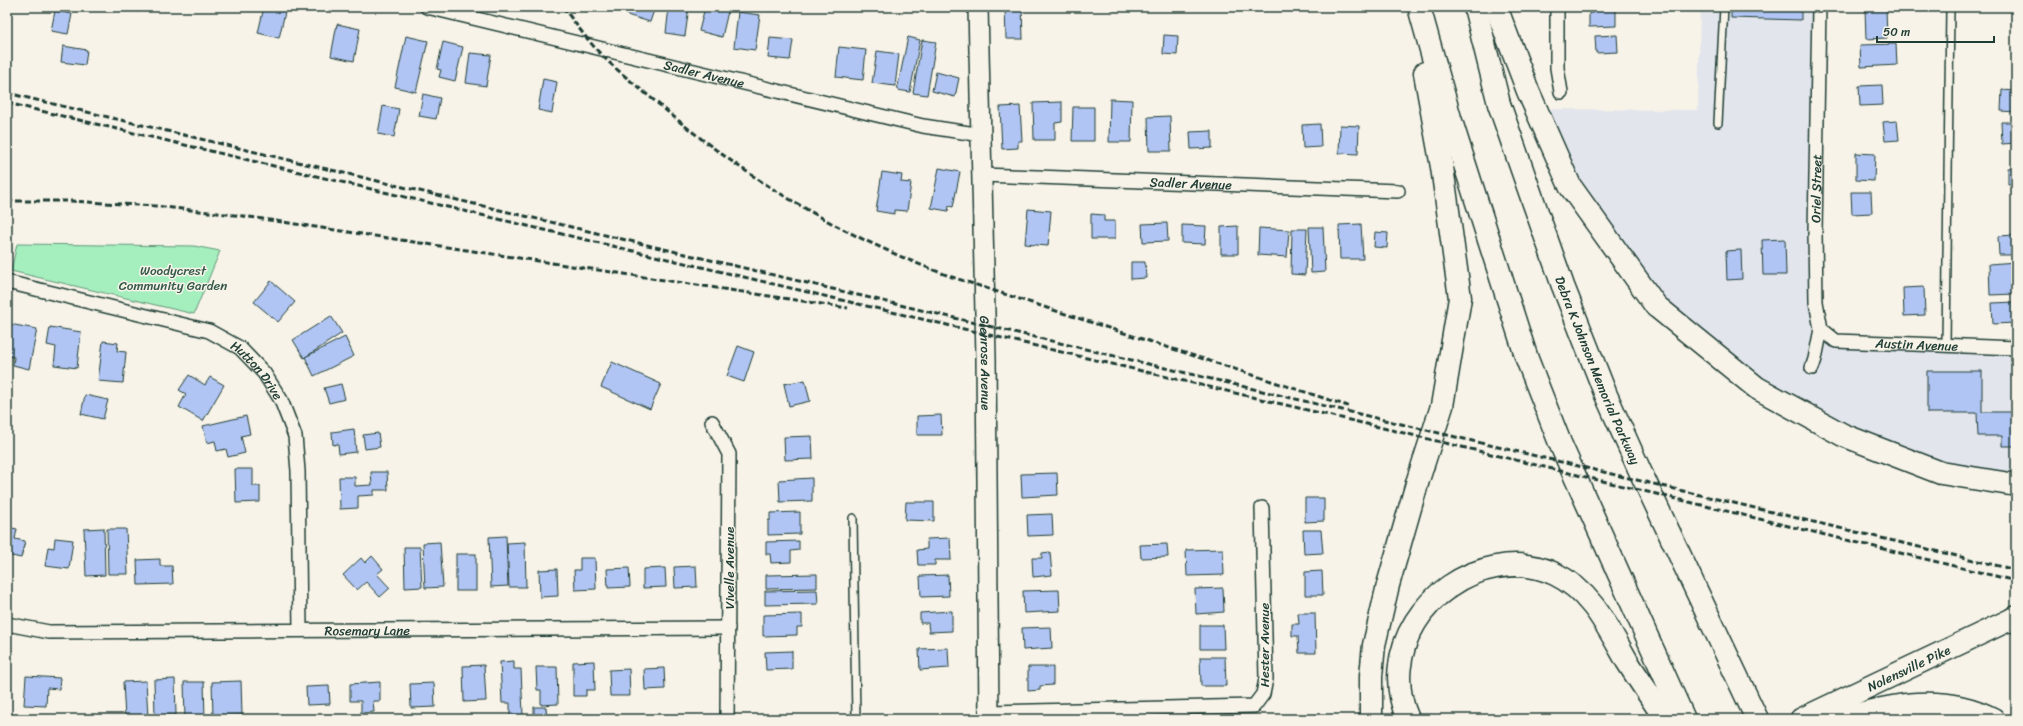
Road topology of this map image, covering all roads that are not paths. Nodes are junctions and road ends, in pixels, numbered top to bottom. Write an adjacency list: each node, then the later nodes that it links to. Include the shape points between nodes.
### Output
1 (427, 7): 13 (street, Sadler Avenue, via 923,126)
2 (978, 7): 13 (street, Glenrose Avenue)
3 (1413, 7): 33 (highway, via 1442,167 1460,298 1442,406 1392,570 1374,645 1370,676)
4 (1419, 7): 36 (highway, via 1453,126 1527,359 1563,450)
5 (1475, 7): 37 (highway, Debra K Johnson Memorial Parkway, via 1499,104 1565,293 1640,471)
6 (1496, 7): 22 (highway, via 1528,91 1570,186 1656,306 1758,388 1842,435 1941,473)
7 (1557, 7): 11 (street)
8 (1724, 7): 12 (lane)
9 (1819, 7): 17 (street, Oriel Street, via 1815,232 1816,302)
10 (1950, 7): 18 (lane)
11 (1561, 92)
12 (1718, 123)
13 (982, 135): 14 (street, Glenrose Avenue)
14 (982, 175): 15 (street, Sadler Avenue); 29 (street, Glenrose Avenue)
15 (1398, 191)
16 (7, 282): 28 (street, Hutton Drive, via 209,331 240,348 264,373 281,400 295,436 298,471)
17 (1821, 329): 18 (street, Austin Avenue, via 1836,341); 20 (street, Oriel Street)
18 (1946, 345): 19 (street, Austin Avenue)
19 (2016, 348)
20 (1812, 368)
21 (712, 422): 27 (street, Vivelle Avenue, via 729,454)
22 (2016, 485)
23 (1262, 508): 29 (street, Hester Avenue, via 1266,679 1263,694 1254,706)
24 (853, 518): 32 (lane)
25 (2016, 619): 30 (main road, Nolensville Pike)
26 (7, 624): 28 (street, Rosemary Lane, via 49,632)
27 (728, 628): 28 (street, Rosemary Lane); 31 (street, Vivelle Avenue)
28 (300, 630)
29 (989, 716)
30 (1806, 716)
31 (727, 719)
32 (856, 719)
33 (1371, 719)
34 (1408, 719): 35 (highway, via 1402,706 1399,680 1402,652 1412,628 1424,609 1443,590 1463,577 1484,569 1509,565 1532,566 1555,574 1578,588 1598,610)
35 (1665, 719)
36 (1684, 719)
37 (1757, 719)
38 (1840, 719): 39 (highway, via 1885,707 1937,703 1980,712)
39 (1993, 719)

